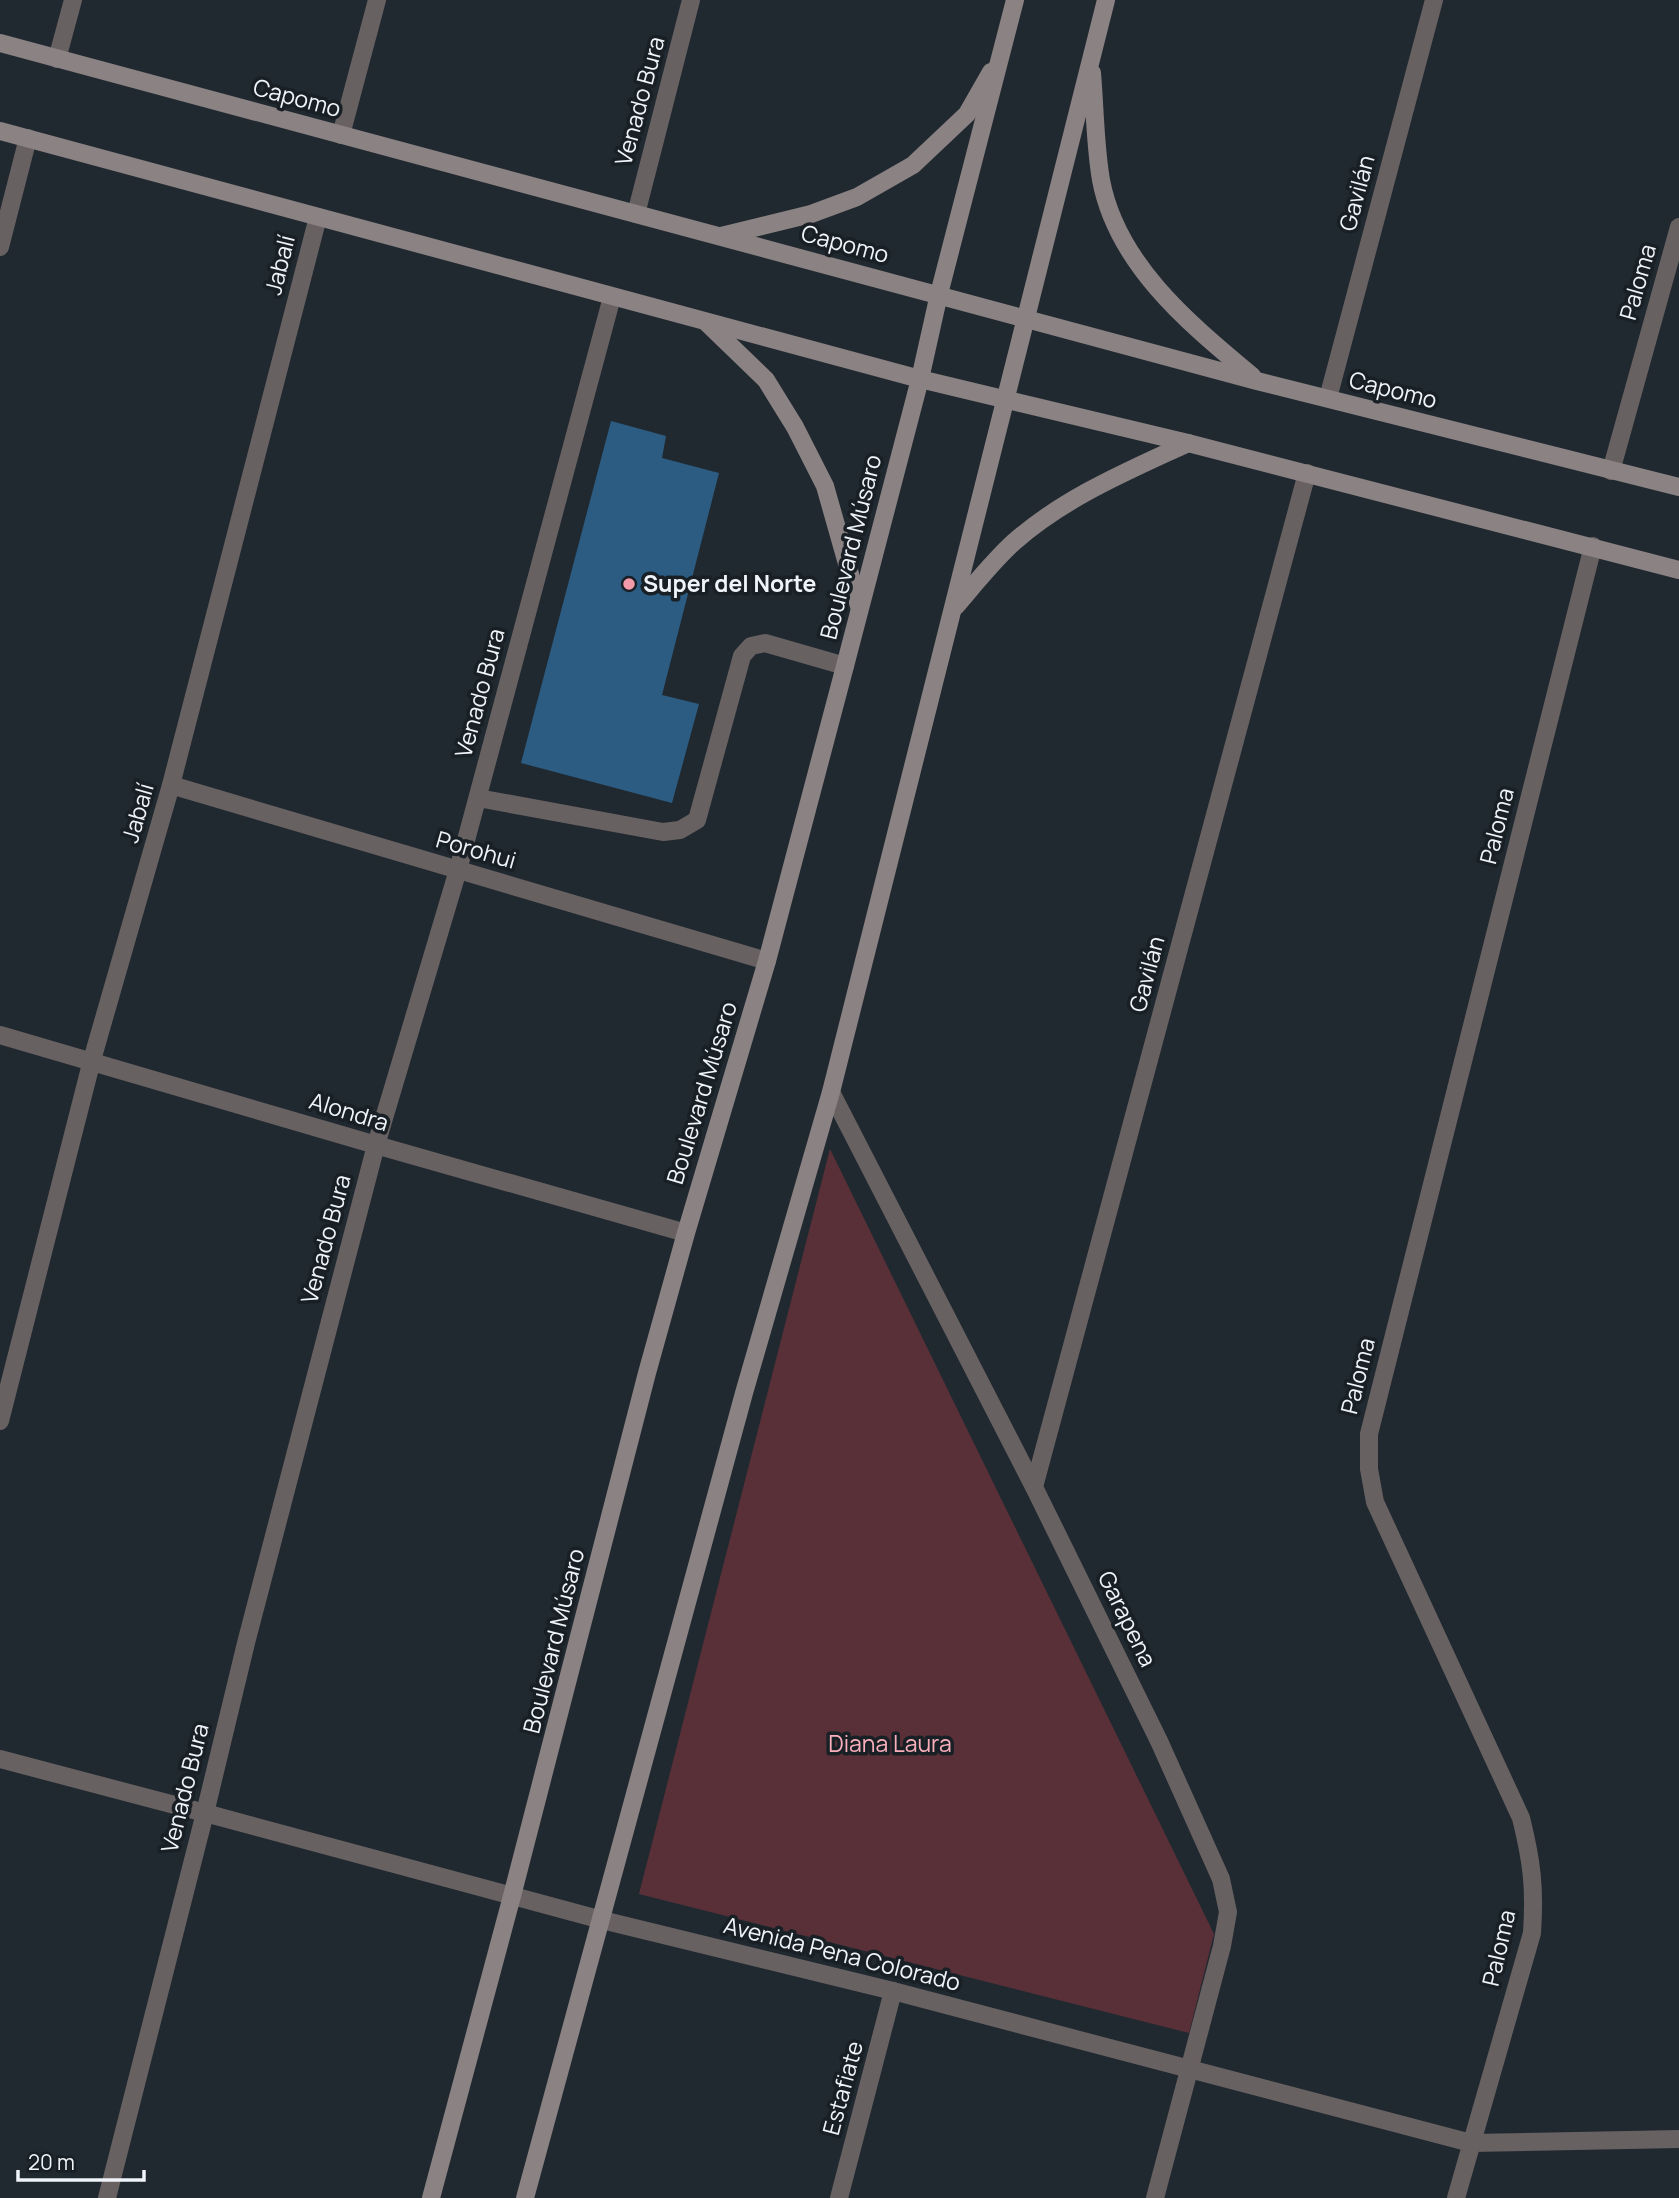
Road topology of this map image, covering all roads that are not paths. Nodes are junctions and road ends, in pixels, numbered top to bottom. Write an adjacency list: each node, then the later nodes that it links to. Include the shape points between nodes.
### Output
1 (73, 0): 10 (street)
2 (377, 0): 12 (street)
3 (691, 0): 14 (street, Venado Bura)
4 (1016, 0): 8 (street, Boulevard Músaro)
5 (1106, 0): 9 (street)
6 (1434, 0): 25 (street, Gavilán)
7 (0, 43): 10 (street, Capomo)
8 (1003, 51): 17 (street, via 967,114 913,165 857,197 811,215); 19 (street, Boulevard Músaro)
9 (1090, 56): 21 (street); 24 (street, via 1101,180 1113,222 1167,299)
10 (57, 59): 12 (street, Capomo)
11 (0, 131): 13 (street)
12 (341, 135): 14 (street, Capomo)
13 (28, 138): 15 (street); 18 (street)
14 (636, 214): 17 (street, Capomo)
15 (318, 217): 20 (street); 36 (street, Jabalí)
16 (1679, 227): 28 (street, Paloma)
17 (719, 237): 19 (street, Capomo)
18 (0, 247)
19 (939, 294): 21 (street, Capomo); 23 (street, Boulevard Músaro)
20 (612, 297): 22 (street); 37 (street, Venado Bura)
21 (1027, 319): 24 (street, Capomo); 26 (street)
22 (703, 320): 23 (street); 33 (street, via 766,380 795,427 825,486)
23 (920, 379): 26 (street); 33 (street, Boulevard Músaro)
24 (1257, 381): 25 (street, Capomo)
25 (1328, 398): 28 (street, Capomo)
26 (1006, 400): 27 (street); 34 (street)
27 (1188, 443): 29 (street); 34 (street, via 1061,506 1014,542)
28 (1611, 471): 30 (street, Capomo)
29 (1307, 473): 31 (street); 46 (street, Gavilán)
30 (1679, 487)
31 (1593, 546): 32 (street); 54 (street, Paloma, via 1368,1434 1368,1469 1375,1502 1521,1818 1531,1858 1532,1933)
32 (1679, 570)
33 (859, 607): 35 (street, Boulevard Músaro)
34 (953, 608): 42 (street)
35 (845, 666): 37 (street, via 765,643 751,646 742,656 697,820 680,830 663,832); 39 (street, Boulevard Músaro)
36 (171, 785): 38 (street, Porohui); 41 (street, Jabalí)
37 (478, 798): 38 (street, Venado Bura)
38 (458, 870): 39 (street, Porohui); 43 (street, Venado Bura)
39 (767, 961): 44 (street, Boulevard Músaro)
40 (0, 1035): 41 (street, Alondra)
41 (92, 1060): 43 (street, Alondra); 45 (street, Jabalí)
42 (831, 1092): 46 (street, Garapena); 50 (street, via 744,1393)
43 (376, 1145): 44 (street, Alondra); 48 (street, Venado Bura)
44 (686, 1233): 49 (street, Boulevard Músaro)
45 (0, 1421)
46 (1034, 1487): 52 (street, Garapena, via 1221,1879 1228,1912)
47 (0, 1759): 48 (street, Avenida Pena Colorado)
48 (205, 1812): 49 (street, Avenida Pena Colorado); 55 (street, Venado Bura)
49 (512, 1896): 50 (street, Avenida Pena Colorado); 56 (street, Boulevard Músaro)
50 (602, 1920): 51 (street, Avenida Pena Colorado); 57 (street)
51 (893, 1991): 52 (street, Avenida Pena Colorado); 58 (street, Estafiate)
52 (1190, 2069): 54 (street, Avenida Pena Colorado); 59 (street, Garapena)
53 (1679, 2139): 54 (street, Avenida Pena Colorado)
54 (1471, 2143): 60 (street, Paloma)
55 (107, 2198)
56 (430, 2198)
57 (525, 2198)
58 (839, 2198)
59 (1156, 2198)
60 (1457, 2198)

